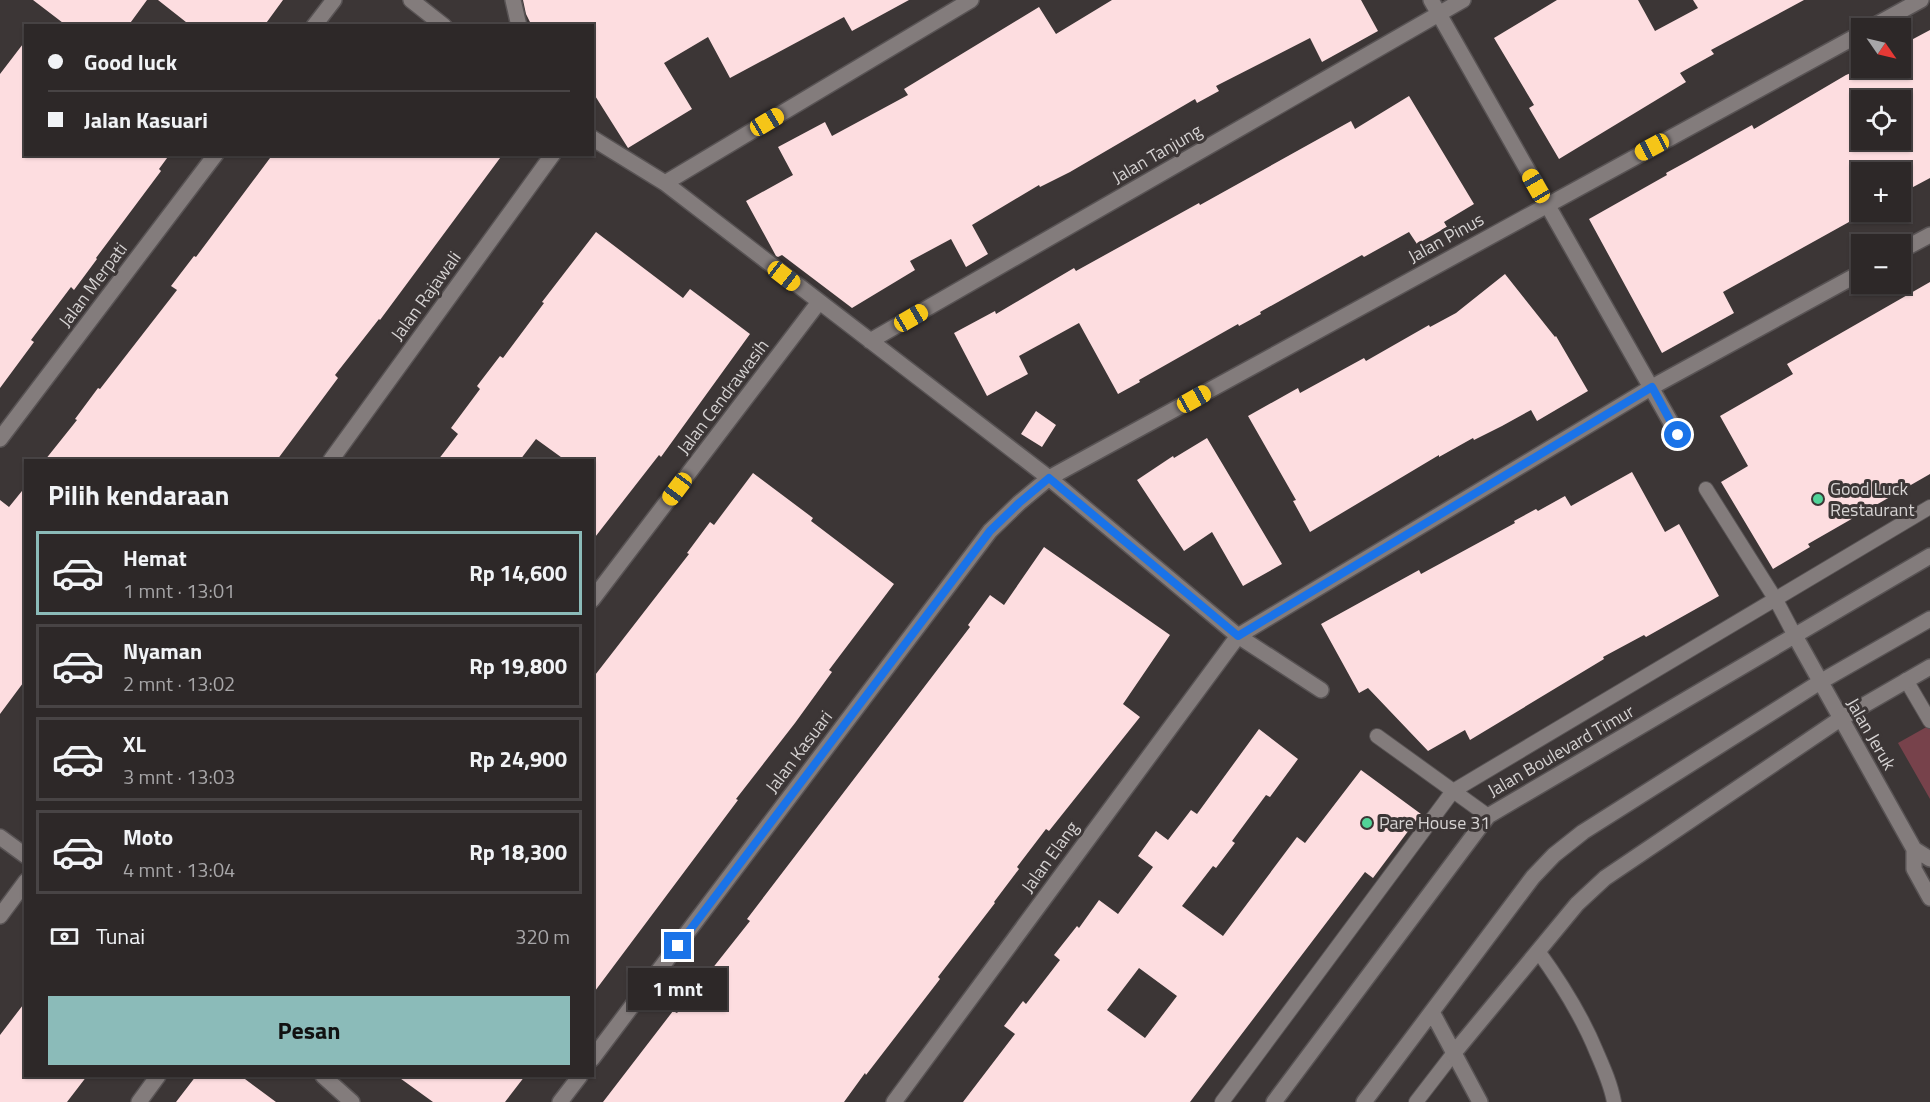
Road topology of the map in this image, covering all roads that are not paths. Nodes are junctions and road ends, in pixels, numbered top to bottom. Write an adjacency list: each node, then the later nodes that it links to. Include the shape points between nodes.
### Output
1 (334, 0): 10 (street)
2 (411, 0): 11 (street)
3 (513, 0): 12 (street)
4 (971, 0): 17 (street)
5 (1431, 0): 8 (street)
6 (1463, 0): 8 (street, Jalan Tanjung)
7 (1921, 0): 9 (street)
8 (1439, 14): 18 (street); 23 (street, Jalan Tanjung)
9 (1888, 18)
10 (316, 24)
11 (441, 24)
12 (519, 24)
13 (1851, 39): 18 (street, Jalan Pinus)
14 (594, 139): 17 (street)
15 (214, 156): 26 (street, Jalan Merpati)
16 (552, 156): 27 (street, Jalan Rajawali)
17 (665, 183): 22 (street)
18 (1547, 205): 24 (street); 28 (street, Jalan Pinus)
19 (1930, 235): 20 (street)
20 (1911, 245)
21 (1851, 278): 24 (street)
22 (819, 303): 23 (street); 32 (street, Jalan Cendrawasih)
23 (870, 341): 28 (street)
24 (1652, 387): 25 (street); 35 (street)
25 (1678, 435)
26 (0, 439)
27 (332, 459)
28 (1049, 478): 35 (street); 56 (street, Jalan Kasuari, via 990,531)
29 (1706, 489): 33 (lane)
30 (1930, 507): 33 (lane)
31 (1930, 556): 36 (street, Jalan Boulevard Timur)
32 (594, 597)
33 (1776, 600): 36 (lane); 44 (lane)
34 (1930, 618): 39 (street)
35 (1238, 636): 40 (street); 63 (street, Jalan Elang)
36 (1795, 636): 39 (street, Jalan Jeruk); 45 (street, Jalan Boulevard Timur)
37 (1930, 667): 38 (street)
38 (1906, 680): 41 (street); 42 (lane)
39 (1820, 682): 41 (street, Jalan Jeruk); 54 (street, via 1583,832 1554,855 1533,877)
40 (1321, 690)
41 (1840, 719): 47 (street, Jalan Jeruk); 53 (street, via 1605,878 1577,904)
42 (1930, 721)
43 (1377, 736): 44 (lane)
44 (1453, 791): 45 (lane); 64 (lane)
45 (1488, 816): 65 (street, Jalan Boulevard Timur)
46 (0, 837): 48 (street)
47 (1914, 849): 49 (street, Jalan Jeruk); 51 (street, Jalan Jeruk, via 1914,869)
48 (24, 855)
49 (1930, 859)
50 (24, 884): 52 (street)
51 (1930, 898)
52 (0, 916)
53 (1538, 951): 55 (street); 69 (lane, via 1584,1020)
54 (1432, 1012): 55 (street); 66 (street)
55 (1452, 1054): 67 (lane); 68 (street)
56 (594, 1056)
57 (157, 1077): 60 (street)
58 (324, 1077): 61 (street)
59 (579, 1077): 62 (street)
60 (139, 1102)
61 (351, 1102)
62 (560, 1102)
63 (894, 1102)
64 (1222, 1102)
65 (1274, 1102)
66 (1364, 1102)
67 (1416, 1102)
68 (1480, 1102)
69 (1614, 1102)

